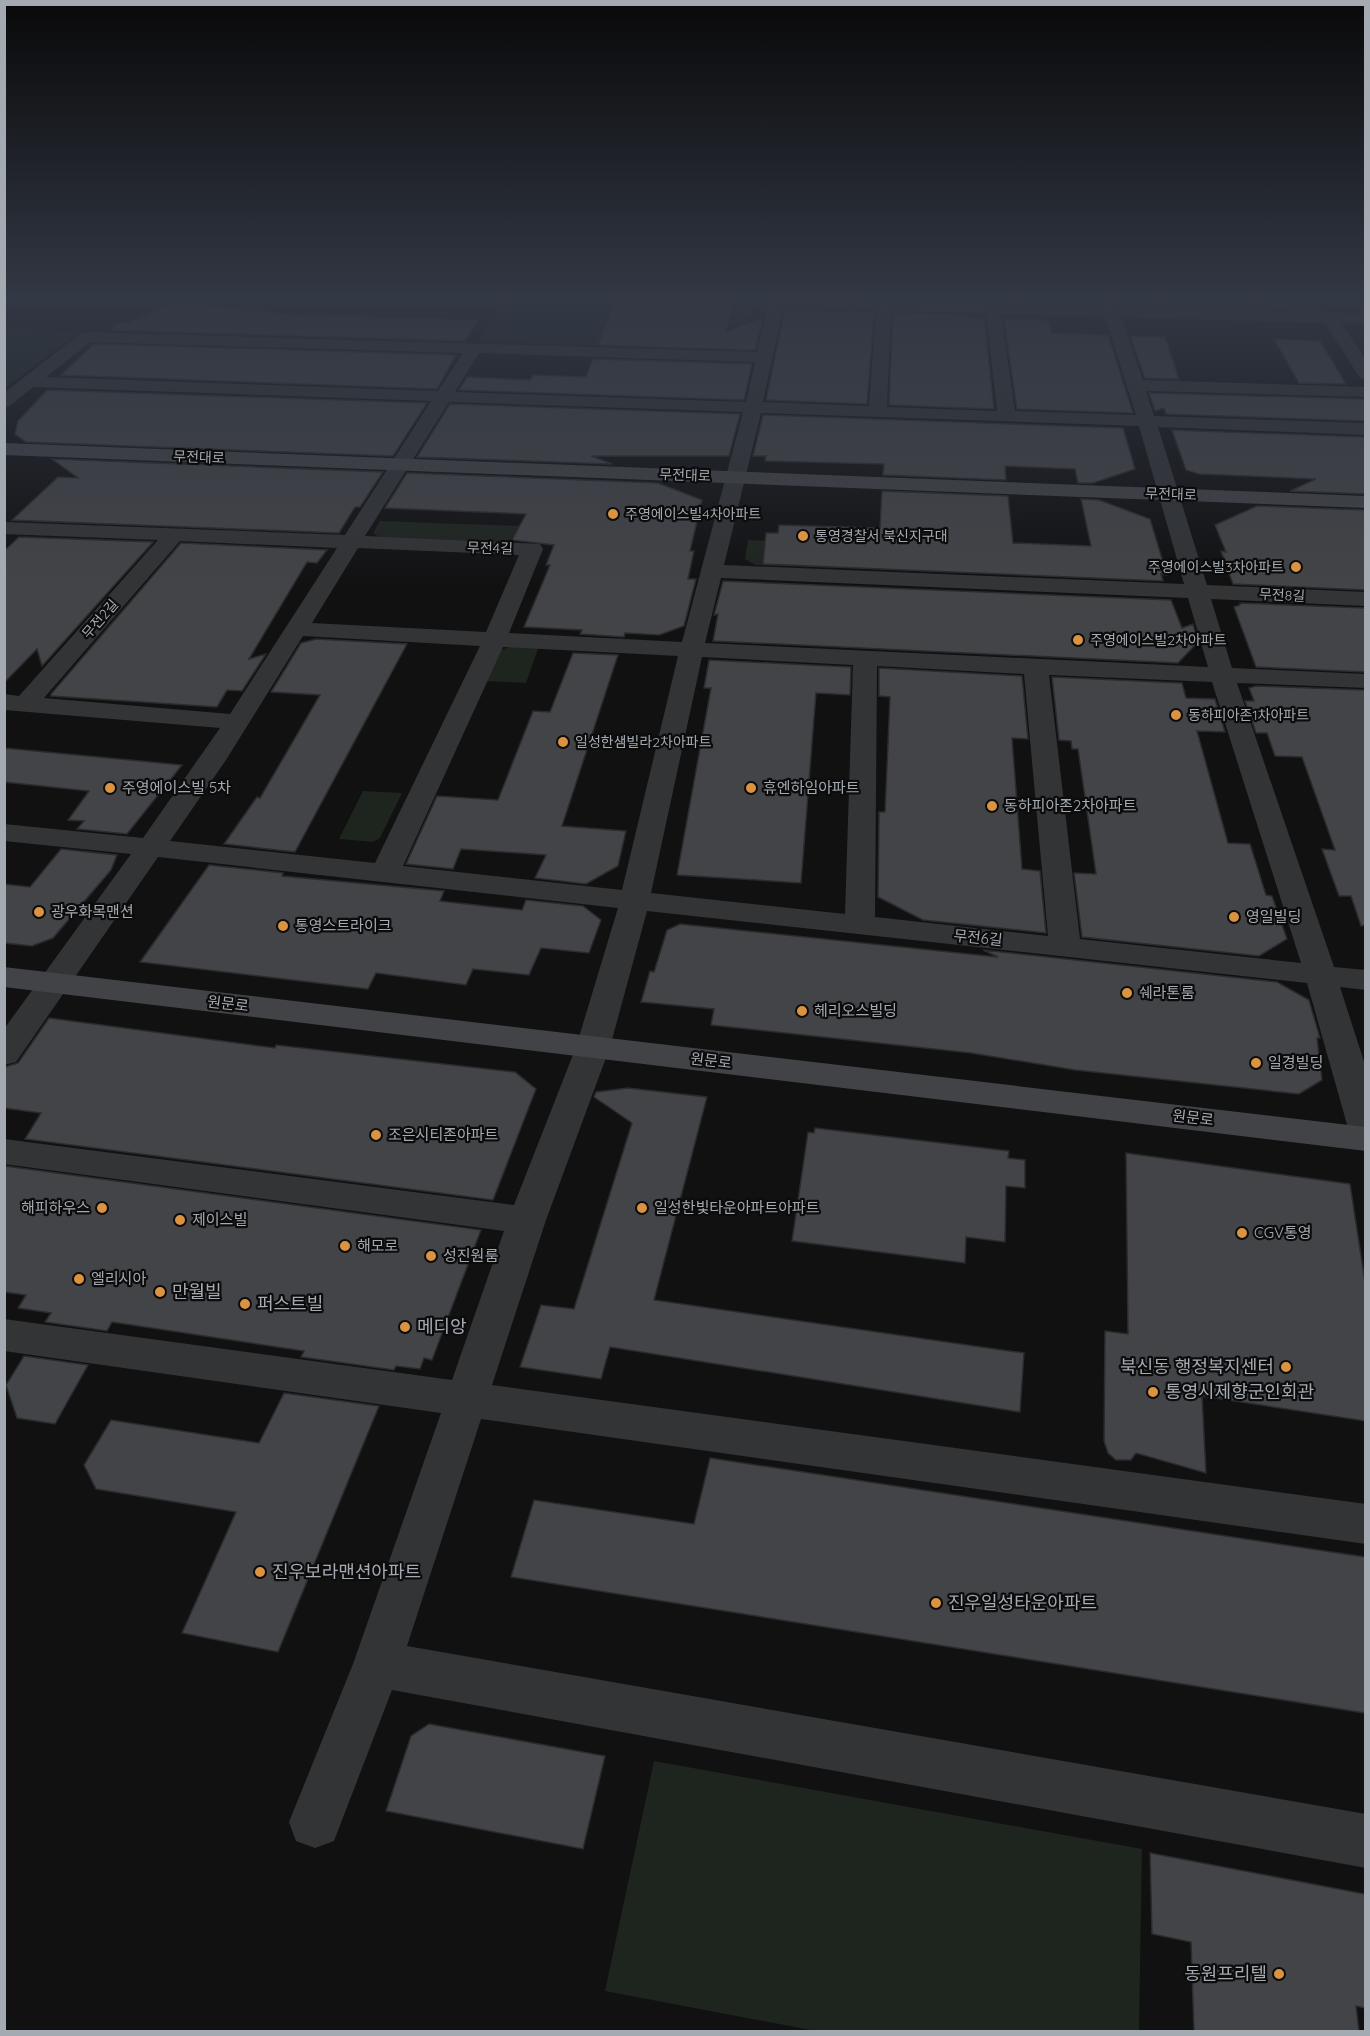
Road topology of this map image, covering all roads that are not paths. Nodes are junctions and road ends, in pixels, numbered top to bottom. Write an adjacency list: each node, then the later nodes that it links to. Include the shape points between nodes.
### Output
1 (414, 396): 7 (street)
2 (756, 396): 8 (street)
3 (879, 396): 9 (street)
4 (1004, 396): 10 (street)
5 (1139, 396): 11 (street)
6 (1264, 396): 12 (street)
7 (441, 397): 8 (street); 15 (street)
8 (753, 408): 9 (street); 16 (street)
9 (878, 413): 10 (street)
10 (1007, 418): 11 (street)
11 (1146, 422): 12 (street); 17 (street)
12 (1278, 426): 13 (street)
13 (1365, 429)
14 (4, 449): 15 (street, 무전대로)
15 (398, 465): 16 (street, 무전대로); 21 (street)
16 (736, 477): 17 (street, 무전대로); 22 (street)
17 (1170, 494): 18 (street, 무전대로); 23 (street)
18 (1365, 501)
19 (6, 529): 20 (street)
20 (174, 535): 21 (street); 32 (street, 무전2길)
21 (350, 542): 25 (street); 26 (street, 무전4길, via 532,549)
22 (711, 571): 23 (street, 무전8길); 27 (street)
23 (1198, 591): 24 (street, 무전8길); 30 (street)
24 (1365, 599)
25 (295, 629): 26 (street); 33 (street)
26 (495, 639): 27 (street); 36 (street, 무전4길)
27 (692, 650): 28 (street); 37 (street)
28 (865, 658): 29 (street); 38 (street)
29 (1036, 667): 30 (street); 39 (street)
30 (1222, 674): 31 (street); 40 (street)
31 (1365, 681)
32 (15, 703): 33 (street, 무전2길)
33 (237, 722): 35 (street)
34 (4, 831): 35 (street)
35 (152, 848): 36 (street); 43 (street)
36 (385, 873): 37 (street)
37 (635, 900): 38 (street, 무전6길); 44 (street)
38 (860, 925): 39 (street, 무전6길)
39 (1065, 948): 40 (street, 무전6길)
40 (1321, 976): 42 (street, 무전6길); 46 (street)
41 (4, 977): 43 (street, 원문로)
42 (1365, 980)
43 (56, 983): 44 (street, 원문로); 45 (street)
44 (593, 1047): 47 (street, 원문로); 49 (street)
45 (4, 1054)
46 (1365, 1128)
47 (1365, 1139)
48 (4, 1151): 49 (street)
49 (527, 1220): 51 (street)
50 (4, 1335): 51 (street)
51 (468, 1397): 52 (street); 53 (street)
52 (1365, 1524)
53 (377, 1664): 54 (street); 55 (street)
54 (315, 1822)
55 (1365, 1841)

